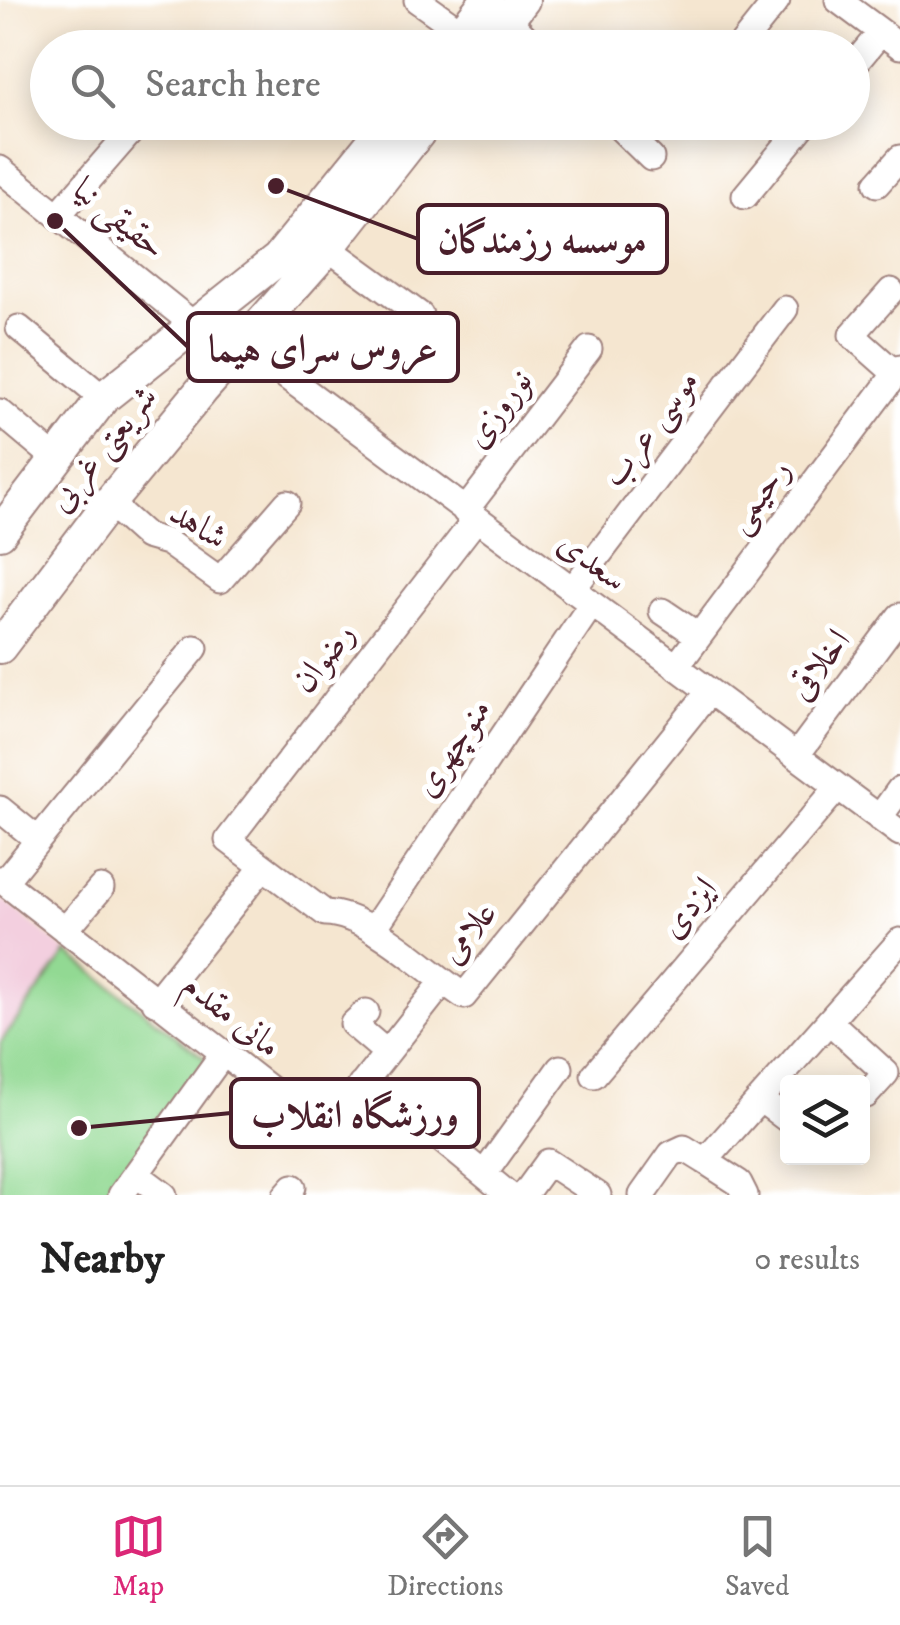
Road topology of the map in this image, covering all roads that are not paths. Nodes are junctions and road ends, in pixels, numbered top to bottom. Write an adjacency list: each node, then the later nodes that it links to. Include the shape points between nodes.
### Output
1 (417, 0): 5 (street)
2 (777, 0): 8 (street)
3 (838, 0): 9 (street)
4 (506, 7): 6 (main road); 7 (street)
5 (452, 30)
6 (480, 30)
7 (523, 30)
8 (754, 30)
9 (891, 39): 10 (street)
10 (870, 54)
11 (124, 140): 21 (street)
12 (374, 140): 26 (main road, via 278,259)
13 (413, 140): 22 (main road, شریعتی غربی)
14 (632, 140): 16 (street)
15 (791, 140): 20 (street)
16 (651, 158)
17 (900, 158): 19 (street)
18 (0, 169): 21 (street, حقیقی نیا)
19 (877, 184)
20 (745, 196)
21 (60, 214): 26 (street, حقیقی نیا)
22 (328, 248): 25 (street); 28 (main road, شریعتی غربی)
23 (891, 291): 30 (street, via 852,335)
24 (785, 309): 38 (street, موسی عرب)
25 (420, 315)
26 (193, 324): 31 (main road)
27 (19, 328): 31 (street)
28 (244, 344): 35 (main road, شریعتی غربی); 37 (street, سعدی)
29 (589, 349): 37 (street, نوروزی)
30 (895, 382): 41 (street, رحیمی)
31 (103, 398): 33 (main road)
32 (0, 412): 33 (street)
33 (56, 459): 36 (main road)
34 (287, 503): 35 (street, شاهد, via 220,580 167,542 146,536)
35 (109, 504): 42 (main road, شریعتی غربی)
36 (5, 515)
37 (471, 515): 38 (street, سعدی); 53 (street, رضوان)
38 (582, 598): 44 (street, سعدی); 58 (street, منوچهری)
39 (662, 611): 41 (street)
40 (900, 616): 46 (street, اخلاقی)
41 (699, 636): 44 (street, رحیمی)
42 (1, 645)
43 (195, 648): 52 (street)
44 (676, 667): 45 (street, سعدی)
45 (709, 692): 46 (street, سعدی); 60 (street, علامی, via 464,996)
46 (796, 756): 47 (street, سعدی)
47 (838, 787): 50 (street, سعدی); 67 (street, ایزدی)
48 (900, 789): 50 (street)
49 (0, 809): 52 (street)
50 (879, 818): 51 (street, سعدی)
51 (900, 834)
52 (38, 840): 55 (street)
53 (228, 840): 54 (street, علامی)
54 (263, 867): 58 (street, علامی, via 325,913 343,914); 61 (street)
55 (2, 880): 57 (street, مانی مقدم)
56 (102, 888): 57 (street)
57 (65, 930): 61 (street, مانی مقدم)
58 (372, 930): 60 (street, علامی)
59 (897, 951): 63 (street)
60 (443, 982): 64 (street, مانی مقدم)
61 (155, 1002): 65 (street, مانی مقدم)
62 (366, 1012): 64 (street, via 353,1024)
63 (829, 1021): 69 (street, via 886,1074); 70 (street)
64 (387, 1053): 68 (street, مانی مقدم)
65 (222, 1055): 68 (street, مانی مقدم, via 312,1122 335,1119); 73 (street)
66 (560, 1068): 74 (street)
67 (594, 1075)
68 (362, 1086): 74 (street, via 418,1134 437,1136)
69 (870, 1091)
70 (760, 1098): 71 (street); 72 (street)
71 (780, 1114)
72 (705, 1162): 80 (street, via 684,1148 671,1154); 81 (street, via 740,1183)
73 (136, 1174): 75 (street); 76 (street)
74 (484, 1174): 77 (street)
75 (121, 1195)
76 (164, 1195)
77 (509, 1195)
78 (524, 1195): 79 (street, via 548,1162)
79 (598, 1195)
80 (642, 1195)
81 (745, 1195)

